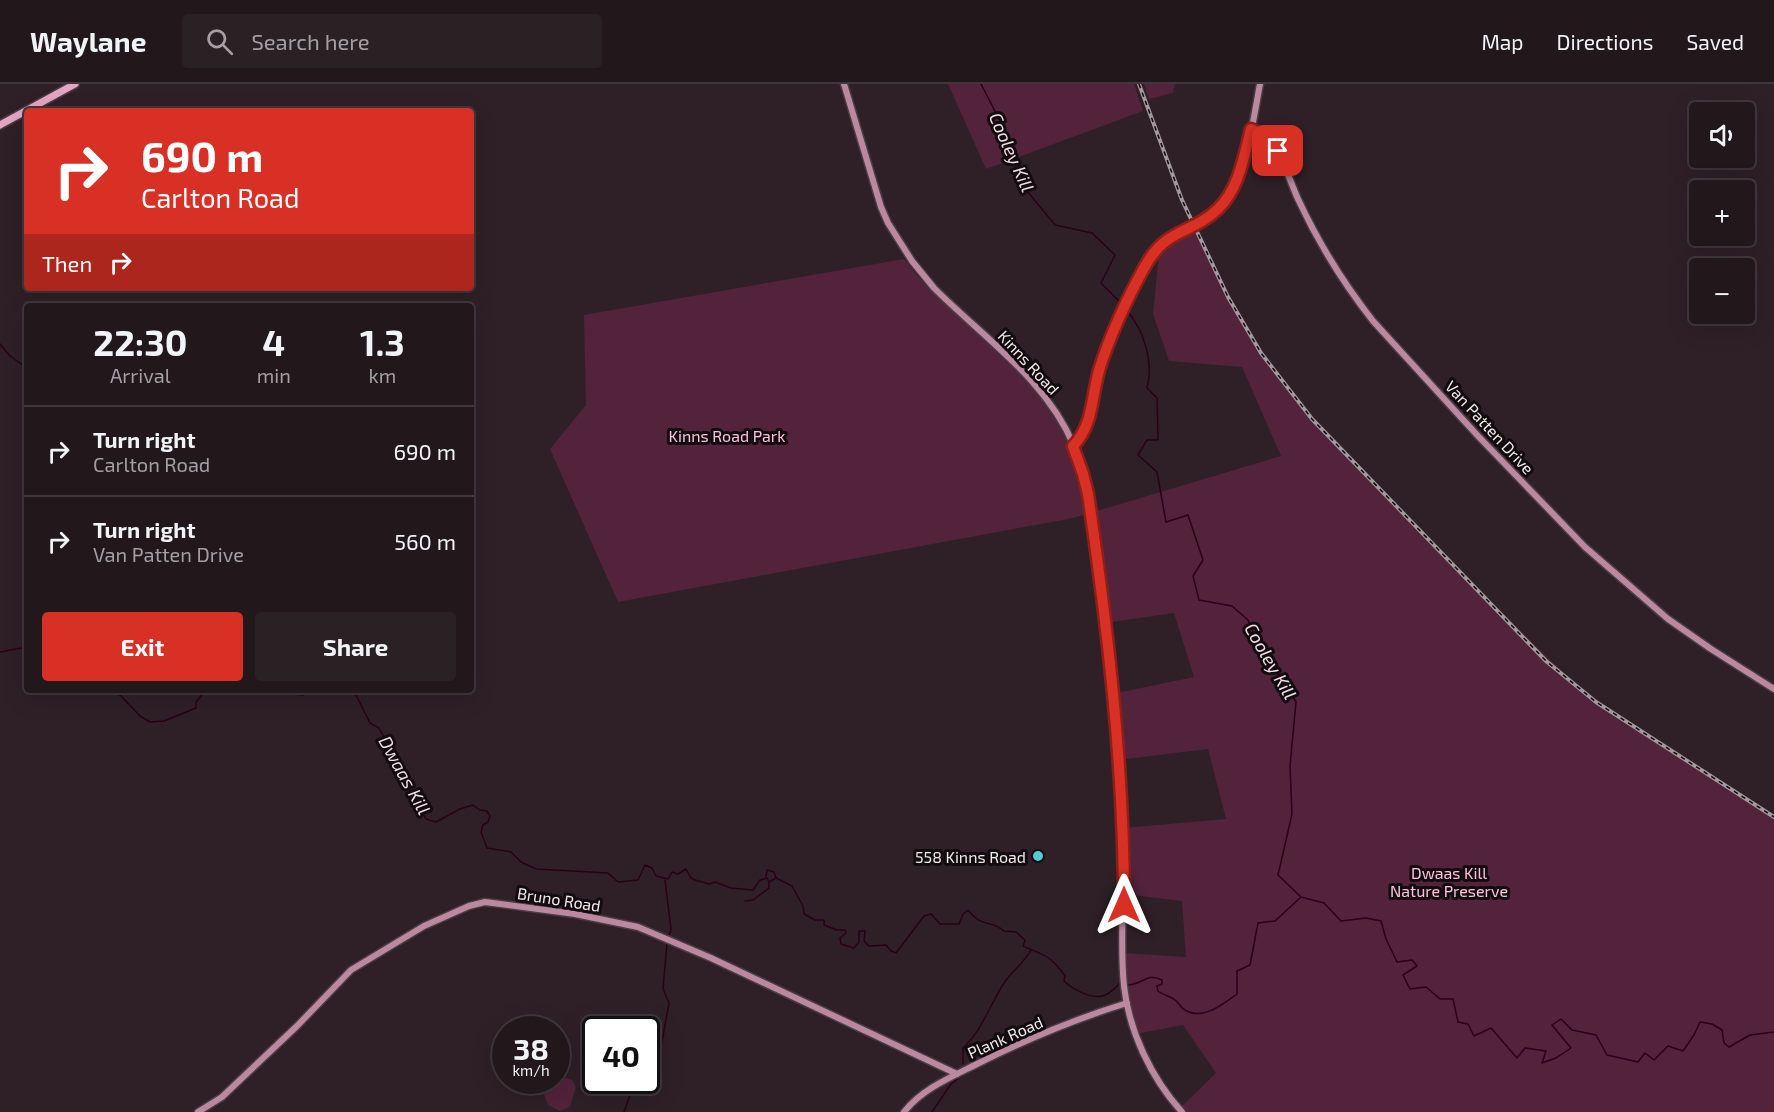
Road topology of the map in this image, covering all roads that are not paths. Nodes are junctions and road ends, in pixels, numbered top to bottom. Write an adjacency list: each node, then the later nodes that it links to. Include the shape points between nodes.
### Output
1 (75, 84): 4 (main road)
2 (844, 84): 8 (street, Kinns Road, via 881,207 899,243 934,288 1033,381)
3 (1260, 84): 7 (street)
4 (31, 108)
5 (24, 112): 6 (main road)
6 (0, 125)
7 (1251, 129): 8 (street, via 1237,178 1225,201 1210,216 1164,240 1146,265 1126,302 1100,367 1085,431); 9 (street, Van Patten Drive, via 1274,144 1322,244 1358,302 1478,436 1585,547 1646,602)
8 (1073, 446): 10 (street, Kinns Road, via 1088,494 1112,694 1124,836)
9 (1774, 688)
10 (1127, 1003): 11 (street, Plank Road, via 1032,1038); 14 (street, Kinns Road, via 1144,1053)
11 (957, 1074): 12 (street, Bruno Road, via 638,927 485,902 424,926 351,970 229,1090); 13 (street, Plank Road, via 924,1093)
12 (198, 1112)
13 (904, 1112)
14 (1182, 1112)

